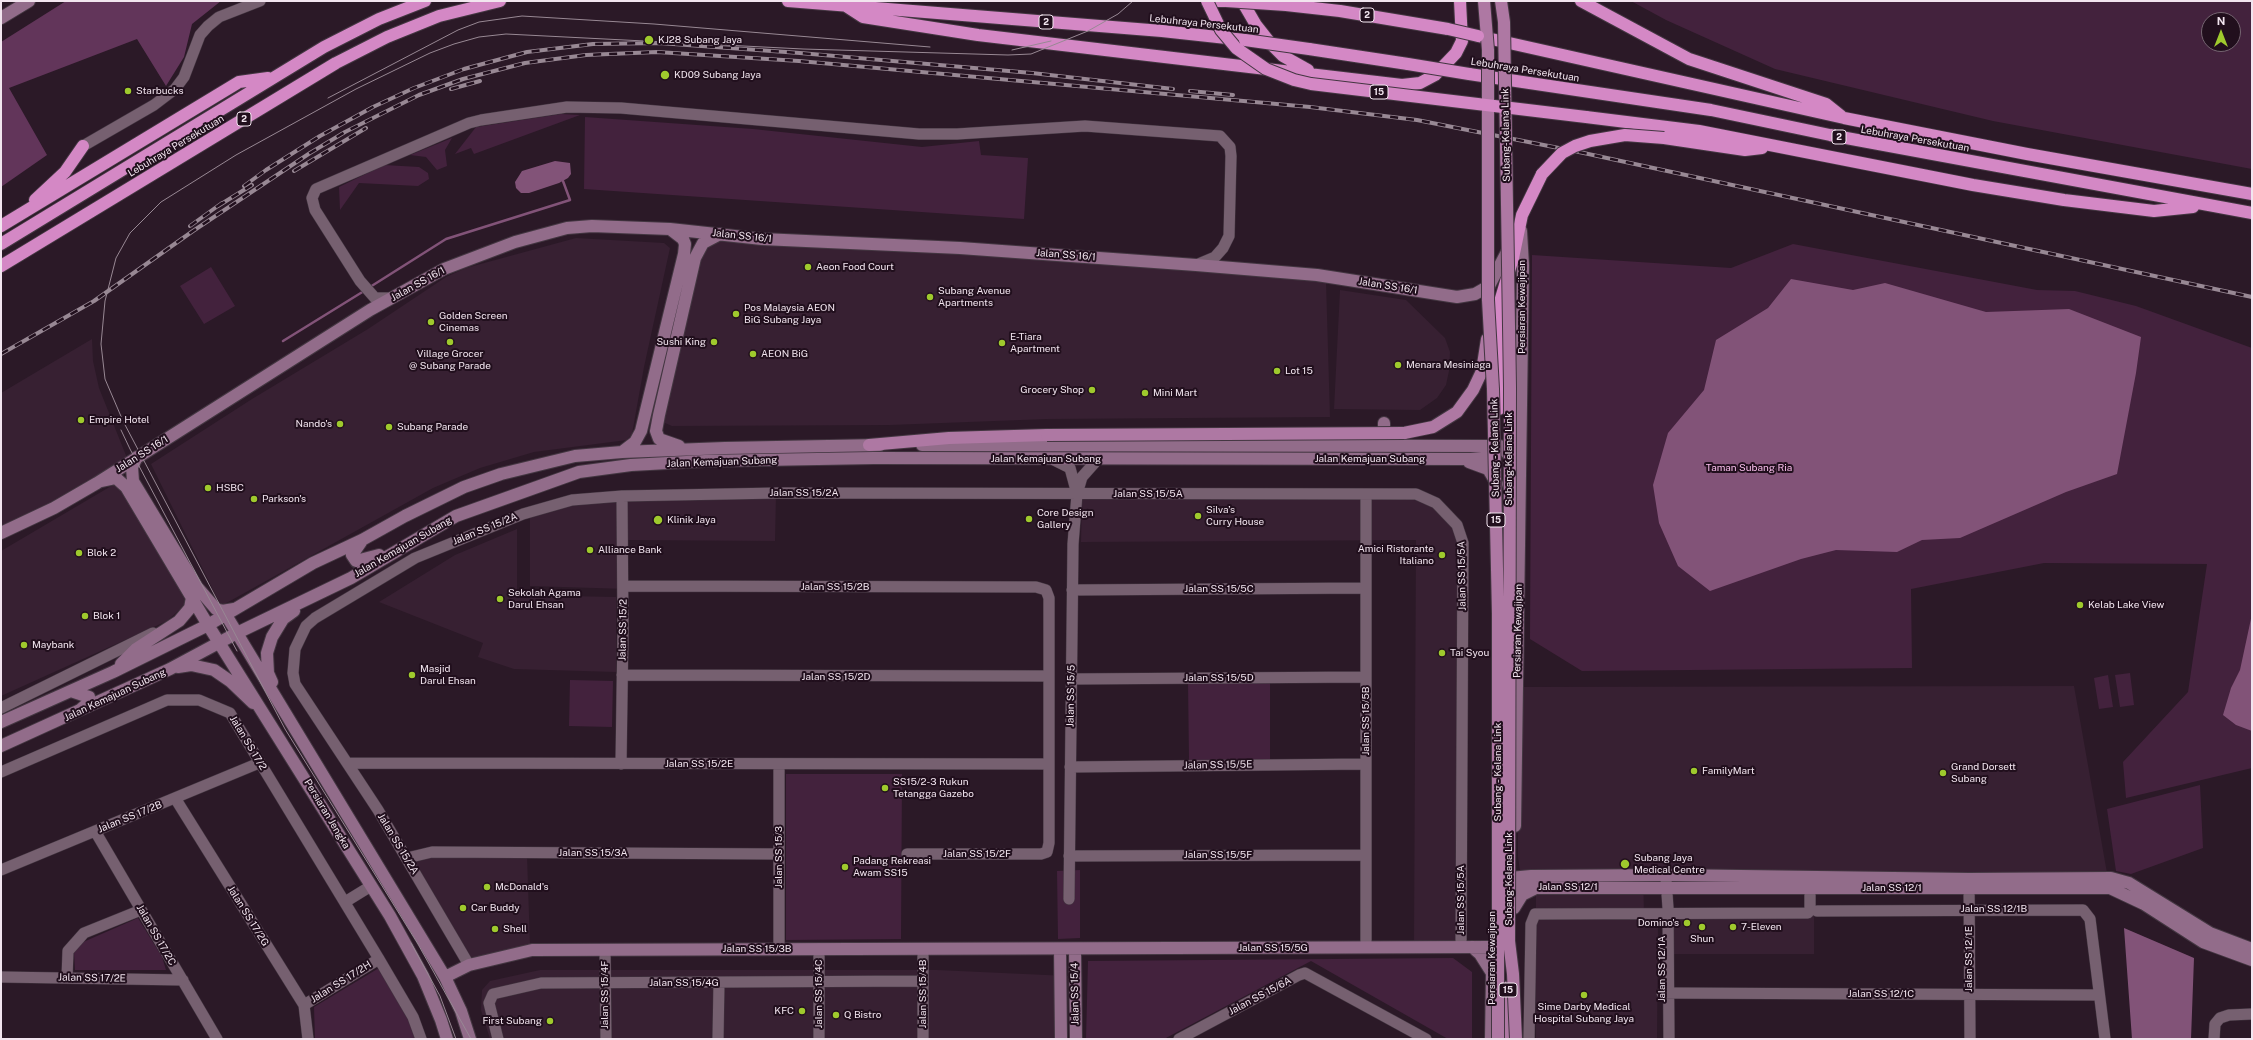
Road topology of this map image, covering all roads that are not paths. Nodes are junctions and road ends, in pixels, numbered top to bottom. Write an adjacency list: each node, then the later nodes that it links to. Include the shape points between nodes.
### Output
1 (29, 1): 15 (main road)
2 (260, 1): 19 (street, via 219,16 200,35 184,77 175,89 154,105)
3 (425, 1): 17 (highway, Lebuhraya Persekutuan / 2, via 379,19)
4 (500, 1): 31 (highway, Lebuhraya Persekutuan / 2, via 439,16 387,37 336,63)
5 (788, 1): 14 (highway, Lebuhraya Persekutuan / 2)
6 (1207, 1): 20 (highway, 15, bridge, via 1222,30 1236,48 1266,69 1294,80 1699,131)
7 (1216, 1): 8 (highway, Lebuhraya Persekutuan / 2)
8 (1226, 1): 18 (highway, Lebuhraya Persekutuan / 2, bridge, via 1340,11 1448,29)
9 (1242, 1): 16 (highway, via 1270,44 1283,56 1311,71)
10 (1460, 1): 16 (highway, via 1462,41 1456,54 1435,75 1420,83 1402,85)
11 (1484, 1): 33 (main road, Subang - Kelana Link / 15, bridge, via 1488,50)
12 (1501, 1): 108 (main road, Subang-Kelana Link / 15, bridge, via 1504,22 1510,387)
13 (1581, 1): 18 (highway, via 1689,59 1826,104)
14 (846, 6): 16 (highway, via 863,16 978,35); 22 (highway, Lebuhraya Persekutuan / 2, bridge, via 1162,31 1309,49 1712,110 1830,135)
15 (1, 18)
16 (1338, 76)
17 (274, 77): 23 (highway, via 239,82); 29 (highway, Lebuhraya Persekutuan / 2)
18 (1844, 118): 21 (highway, Lebuhraya Persekutuan / 2)
19 (83, 146): 23 (highway, via 65,172)
20 (1771, 146): 22 (highway, via 2064,200 2154,211); 25 (highway, bridge, via 1745,150 1624,135 1590,141 1562,153 1542,174 1527,200)
21 (2252, 194)
22 (2208, 205): 24 (highway, Lebuhraya Persekutuan / 2)
23 (22, 214): 26 (highway)
24 (2252, 214)
25 (1520, 224): 30 (main road, Jalan SS 16/1, via 1489,286 1475,294 1457,297 1316,275); 37 (highway, via 1499,305); 44 (main road, Persiaran Kewajipan, via 1523,265)
26 (1, 226)
27 (670, 229): 28 (main road, Jalan SS 16/1); 32 (main road, Jalan SS 16/1, via 592,226 567,228 515,242 444,269); 39 (main road, via 683,239 684,254 641,431 635,442)
28 (720, 234): 30 (main road, Jalan SS 16/1); 38 (main road, via 703,243 695,258 656,431 659,439)
29 (1, 244)
30 (1196, 265): 32 (street, via 1215,257 1229,236 1231,156 1230,147 1220,136 1085,126 919,134 585,106 475,122 316,189 312,198 315,210 360,281 372,296 378,299)
31 (1, 266)
32 (393, 297): 40 (main road, Jalan SS 16/1)
33 (1488, 300): 35 (main road, bridge, via 1485,357 1473,390 1452,416 1420,431 1047,435 949,438); 152 (main road, Subang - Kelana Link / 15, bridge, via 1493,390 1497,598)
34 (1384, 423): 36 (main road)
35 (869, 445): 36 (main road, Jalan Kemajuan Subang); 38 (main road, Jalan Kemajuan Subang)
36 (1384, 446): 37 (main road, Jalan Kemajuan Subang)
37 (1500, 446): 42 (main road, Jalan Kemajuan Subang, via 1493,457); 44 (main road, via 1511,457); 46 (main road, Persiaran Kewajipan)
38 (689, 449): 39 (main road, Jalan Kemajuan Subang)
39 (622, 452): 51 (main road, Jalan Kemajuan Subang, via 575,456 501,474 464,487)
40 (137, 457): 45 (main road, Jalan SS 16/1); 58 (main road, via 132,467 133,481 201,593 216,609 222,611)
41 (1098, 459): 42 (main road, Jalan Kemajuan Subang); 43 (main road, Jalan Kemajuan Subang); 47 (street, Jalan SS 15/5, via 1082,477)
42 (1457, 459): 46 (main road, via 1484,466 1492,473)
43 (1054, 460): 47 (street, Jalan SS 15/5, via 1070,468); 52 (main road, Jalan Kemajuan Subang, via 874,458 705,461 630,465 579,472 456,516)
44 (1519, 476): 95 (main road, Persiaran Kewajipan)
45 (97, 483): 50 (main road, Jalan SS 16/1, via 54,508); 56 (main road, Persiaran Jengka, via 116,478 126,487)
46 (1499, 487): 94 (main road, Persiaran Kewajipan)
47 (1077, 494): 48 (street, Jalan SS 15/5A); 49 (street, Jalan SS 15/2A, via 778,493); 55 (street, Jalan SS 15/5)
48 (1366, 495): 54 (street, Jalan SS 15/5B); 110 (street, Jalan SS 15/5A, via 1416,494 1436,503 1457,525 1463,543)
49 (622, 496): 53 (street, Jalan SS 15/2); 78 (street, Jalan SS 15/2A, via 572,500 513,517 415,558 315,618 306,626 294,655 295,684)
50 (1, 533)
51 (362, 540): 52 (main road, via 352,552 356,561); 58 (main road, Jalan Kemajuan Subang, via 313,563)
52 (392, 552): 57 (main road, Jalan Kemajuan Subang, via 351,578)
53 (623, 586): 66 (street, Jalan SS 15/2); 67 (street, Jalan SS 15/2B, via 1036,587 1046,590 1049,598)
54 (1366, 588): 55 (street, Jalan SS 15/5C); 68 (street, Jalan SS 15/5B)
55 (1072, 590): 69 (street, Jalan SS 15/5)
56 (192, 597): 60 (main road, via 190,608); 61 (main road, Persiaran Jengka)
57 (312, 597): 62 (main road, Jalan Kemajuan Subang); 71 (main road, via 283,619 272,637 267,653 268,673)
58 (237, 608): 59 (main road, Jalan Kemajuan Subang)
59 (226, 615): 61 (main road, Jalan Kemajuan Subang); 62 (main road, Persiaran Jengka)
60 (179, 621): 65 (main road, via 136,649); 72 (street)
61 (208, 625): 63 (main road, Persiaran Jengka); 65 (main road, Jalan Kemajuan Subang)
62 (237, 633): 63 (main road, Jalan Kemajuan Subang); 71 (main road, Persiaran Jengka)
63 (219, 643): 64 (main road, Jalan Kemajuan Subang); 74 (main road, Persiaran Jengka)
64 (170, 669): 73 (main road, Jalan Kemajuan Subang); 74 (main road, via 191,666 214,670 230,681)
65 (113, 672): 70 (main road, Jalan Kemajuan Subang)
66 (622, 675): 67 (street, Jalan SS 15/2D); 79 (street, Jalan SS 15/2)
67 (1049, 676): 81 (street)
68 (1366, 677): 69 (street, Jalan SS 15/5D); 82 (street, Jalan SS 15/5B)
69 (1071, 679): 83 (street, Jalan SS 15/5)
70 (71, 691): 73 (main road, via 87,695 90,700); 75 (main road, Jalan Kemajuan Subang)
71 (281, 706): 124 (main road, Persiaran Jengka)
72 (1, 708)
73 (77, 713): 76 (main road, Jalan Kemajuan Subang)
74 (267, 716): 98 (main road, Persiaran Jengka)
75 (1, 722)
76 (1, 746)
77 (260, 763): 84 (street, Jalan SS 17/2, via 230,713 199,700 180,699 167,700); 85 (street, Jalan SS 17/2B); 102 (street, Jalan SS 17/2)
78 (349, 763): 79 (street, Jalan SS 15/2E); 91 (street, Jalan SS 15/2A)
79 (620, 764): 80 (street, Jalan SS 15/2E)
80 (779, 764): 81 (street, Jalan SS 15/2E); 87 (street, Jalan SS 15/3)
81 (1049, 764): 88 (street, Jalan SS 15/2F, via 1047,852)
82 (1366, 764): 83 (street, Jalan SS 15/5E); 89 (street, Jalan SS 15/5B)
83 (1070, 767): 90 (street, Jalan SS 15/5)
84 (1, 772)
85 (175, 798): 86 (street, Jalan SS 17/2B); 135 (street, Jalan SS 17/2G)
86 (95, 831): 92 (street, Jalan SS 17/2B); 105 (street, Jalan SS 17/2C)
87 (779, 854): 91 (street, Jalan SS 15/3A, via 432,852); 113 (street, Jalan SS 15/3)
88 (907, 854)
89 (1366, 855): 90 (street, Jalan SS 15/5F); 109 (street, Jalan SS 15/5B)
90 (1069, 856): 101 (street, Jalan SS 15/5)
91 (407, 858): 121 (street, Jalan SS 15/2A)
92 (1, 870)
93 (1666, 875): 95 (main road, Jalan SS 12/1); 96 (main road, Jalan SS 12/1); 99 (street, Jalan SS 12/1A)
94 (1494, 879): 95 (main road); 111 (main road, Persiaran Kewajipan); 134 (main road, via 1496,979)
95 (1514, 882): 100 (main road, Jalan SS 12/1); 103 (main road, Persiaran Kewajipan)
96 (1810, 882): 97 (main road, Jalan SS 12/1); 99 (main road, Jalan SS 12/1); 106 (street, via 1808,913)
97 (1969, 884): 104 (street, Jalan SS 12/1E); 112 (main road, Jalan SS 12/1, via 2111,878 2128,883 2210,933); 120 (main road, Jalan SS 12/1, via 2110,888 2144,904 2203,942)
98 (371, 886): 102 (street); 140 (main road, Persiaran Jengka, via 423,976)
99 (1666, 887): 100 (main road, Jalan SS 12/1); 106 (street, Jalan SS 12/1A)
100 (1539, 888): 103 (main road, via 1522,895)
101 (1068, 899)
102 (345, 902): 119 (street, Jalan SS 17/2)
103 (1514, 908): 154 (main road, Persiaran Kewajipan)
104 (1969, 909): 107 (street, Jalan SS 12/1B); 132 (street, Jalan SS 12/1E); 133 (street, Jalan SS 12/1B, via 2083,910 2090,919)
105 (141, 910): 125 (street, via 84,933 68,951); 126 (street, Jalan SS 17/2C)
106 (1668, 910): 131 (street, Jalan SS 12/1A); 155 (street, via 1536,908 1529,912 1526,928); 156 (street, via 1535,914 1531,924)
107 (1816, 911)
108 (1509, 941): 153 (main road, 15, bridge); 154 (main road, bridge)
109 (1366, 947): 110 (main road, Jalan SS 15/5G); 117 (main road, Jalan SS 15/5G)
110 (1466, 947): 111 (main road, Jalan SS 15/5G); 122 (main road, via 1480,954)
111 (1492, 947): 122 (main road, Persiaran Kewajipan)
112 (2252, 948)
113 (779, 949): 114 (main road, Jalan SS 15/3B); 118 (main road, Jalan SS 15/3B)
114 (819, 949): 115 (main road, Jalan SS 15/3B); 129 (street, Jalan SS 15/4C)
115 (923, 949): 116 (main road, Jalan SS 15/3B); 127 (street, Jalan SS 15/4B)
116 (1060, 949): 117 (main road, Jalan SS 15/3B); 147 (main road, Jalan SS 15/4)
117 (1074, 949): 148 (main road, Jalan SS 15/4)
118 (605, 950): 121 (main road, Jalan SS 15/3B, via 532,950); 128 (street, Jalan SS 15/4F)
119 (379, 958): 135 (street, Jalan SS 17/2H); 139 (street, Jalan SS 17/2, via 413,1017)
120 (2252, 960)
121 (469, 965): 124 (main road, Jalan SS 15/3B)
122 (1492, 973): 134 (main road, Persiaran Kewajipan)
123 (1, 977): 125 (street, Jalan SS 17/2E)
124 (445, 977): 141 (main road, Persiaran Jengka, via 461,1011)
125 (67, 978): 126 (street, Jalan SS 17/2E)
126 (182, 980): 137 (street, Jalan SS 17/2C)
127 (923, 981): 129 (street, Jalan SS 15/4G); 146 (street, Jalan SS 15/4B)
128 (606, 982): 130 (street, Jalan SS 15/4G); 142 (street, Jalan SS 15/4G, via 541,983 494,994 489,1003); 143 (street, Jalan SS 15/4F)
129 (819, 982): 130 (street, Jalan SS 15/4G); 145 (street, Jalan SS 15/4C)
130 (719, 984): 144 (street)
131 (1666, 993): 132 (street, Jalan SS 12/1C); 157 (street, Jalan SS 12/1A); 158 (street, Jalan SS 12/1A)
132 (1970, 995): 133 (street, Jalan SS 12/1C); 159 (street, Jalan SS 12/1E)
133 (2099, 995): 160 (street)
134 (1492, 997): 151 (main road, Persiaran Kewajipan)
135 (304, 1005): 138 (street, Jalan SS 17/2G)
136 (2252, 1014): 161 (street, via 2220,1018 2215,1024)
137 (217, 1039)
138 (308, 1039)
139 (421, 1039)
140 (447, 1039)
141 (470, 1039)
142 (498, 1039)
143 (606, 1039)
144 (718, 1039)
145 (820, 1039)
146 (923, 1039)
147 (1061, 1039)
148 (1076, 1039)
149 (1179, 1039): 150 (street, Jalan SS 15/6A, via 1305,974)
150 (1426, 1039)
151 (1492, 1039)
152 (1498, 1039)
153 (1508, 1039)
154 (1516, 1039)
155 (1525, 1039)
156 (1529, 1039)
157 (1662, 1039)
158 (1669, 1039)
159 (1970, 1039)
160 (2104, 1039)
161 (2214, 1039)

